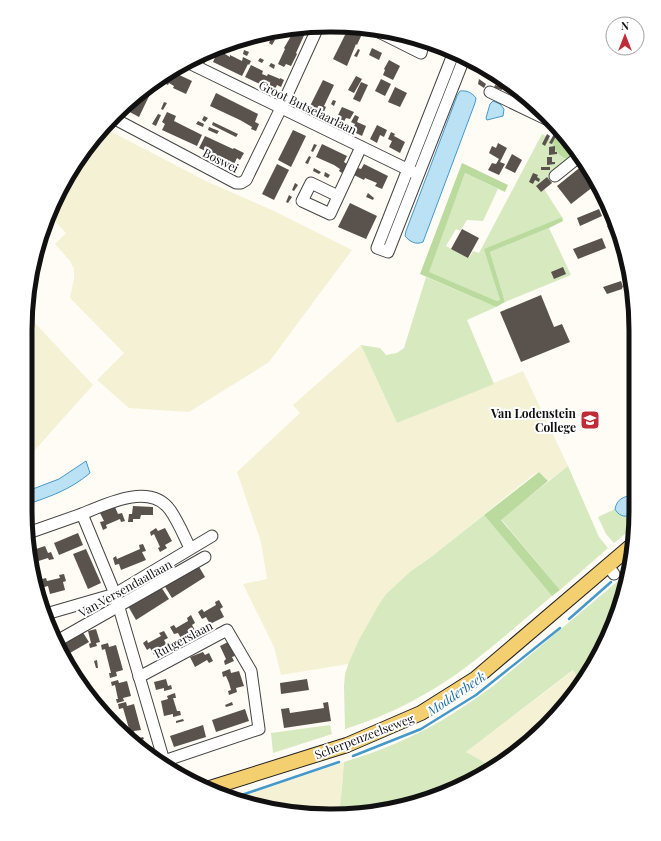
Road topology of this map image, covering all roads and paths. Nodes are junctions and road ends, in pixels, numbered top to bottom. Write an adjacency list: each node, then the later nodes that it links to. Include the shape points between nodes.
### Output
1 (315, 33): 8 (street, Boswei)
2 (392, 39): 3 (street, via 421,53)
3 (423, 47)
4 (452, 58): 13 (street)
5 (462, 63): 14 (street)
6 (194, 65): 8 (street, Groot Butselaarlaan)
7 (490, 92): 9 (street)
8 (281, 108): 10 (street, Boswei, via 246,180 241,182 236,182); 11 (street, Groot Butselaarlaan)
9 (535, 113)
10 (118, 120)
11 (361, 147): 13 (street, Groot Butselaarlaan); 16 (street)
12 (575, 160): 15 (street)
13 (407, 170): 14 (street, Groot Butselaarlaan); 14 (street, via 377,248 388,252)
14 (418, 174)
15 (555, 176)
16 (338, 196)
17 (82, 514): 18 (street); 20 (street, via 126,498 152,496 170,509); 23 (street)
18 (33, 531)
19 (212, 536): 20 (street, Van Versendaallaan)
20 (190, 548): 23 (street, Van Versendaallaan)
21 (625, 553): 30 (main road, Scherpenzeelseweg, via 611,570 475,679 421,713 347,745)
22 (205, 557): 24 (street, Van Versendaallaan)
23 (115, 594): 24 (street); 25 (street, Van Versendaallaan)
24 (118, 607): 26 (street, Van Versendaallaan); 27 (street)
25 (50, 613)
26 (61, 639)
27 (139, 677): 28 (street); 29 (street, Rutgerslaan, via 228,630 251,671 259,729)
28 (161, 756)
29 (167, 760)
30 (216, 786)

